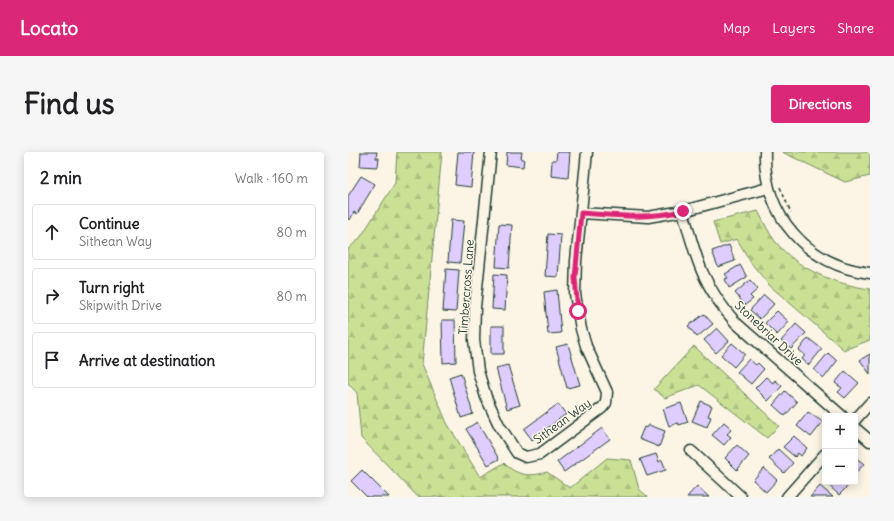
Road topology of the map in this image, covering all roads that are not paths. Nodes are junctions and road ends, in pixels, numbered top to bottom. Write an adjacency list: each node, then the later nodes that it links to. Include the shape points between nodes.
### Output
1 (491, 152): 14 (street, Timbercross Lane, via 475,307 476,356 491,411 514,450)
2 (587, 152): 6 (street)
3 (765, 152): 4 (street)
4 (768, 188): 5 (street); 7 (street, via 783,222 808,249 842,267)
5 (683, 211): 6 (street, via 641,217); 9 (street, Stonebriar Drive, via 703,274 723,308 736,323)
6 (581, 213): 14 (street, Sithean Way, via 575,278 578,311 586,346 608,397 602,408 540,454)
7 (870, 273)
8 (870, 403): 10 (street)
9 (839, 413)
10 (858, 417)
11 (858, 431): 12 (street)
12 (870, 441)
13 (691, 451): 16 (street)
14 (526, 457)
15 (822, 457): 17 (street)
16 (741, 497)
17 (787, 497)

